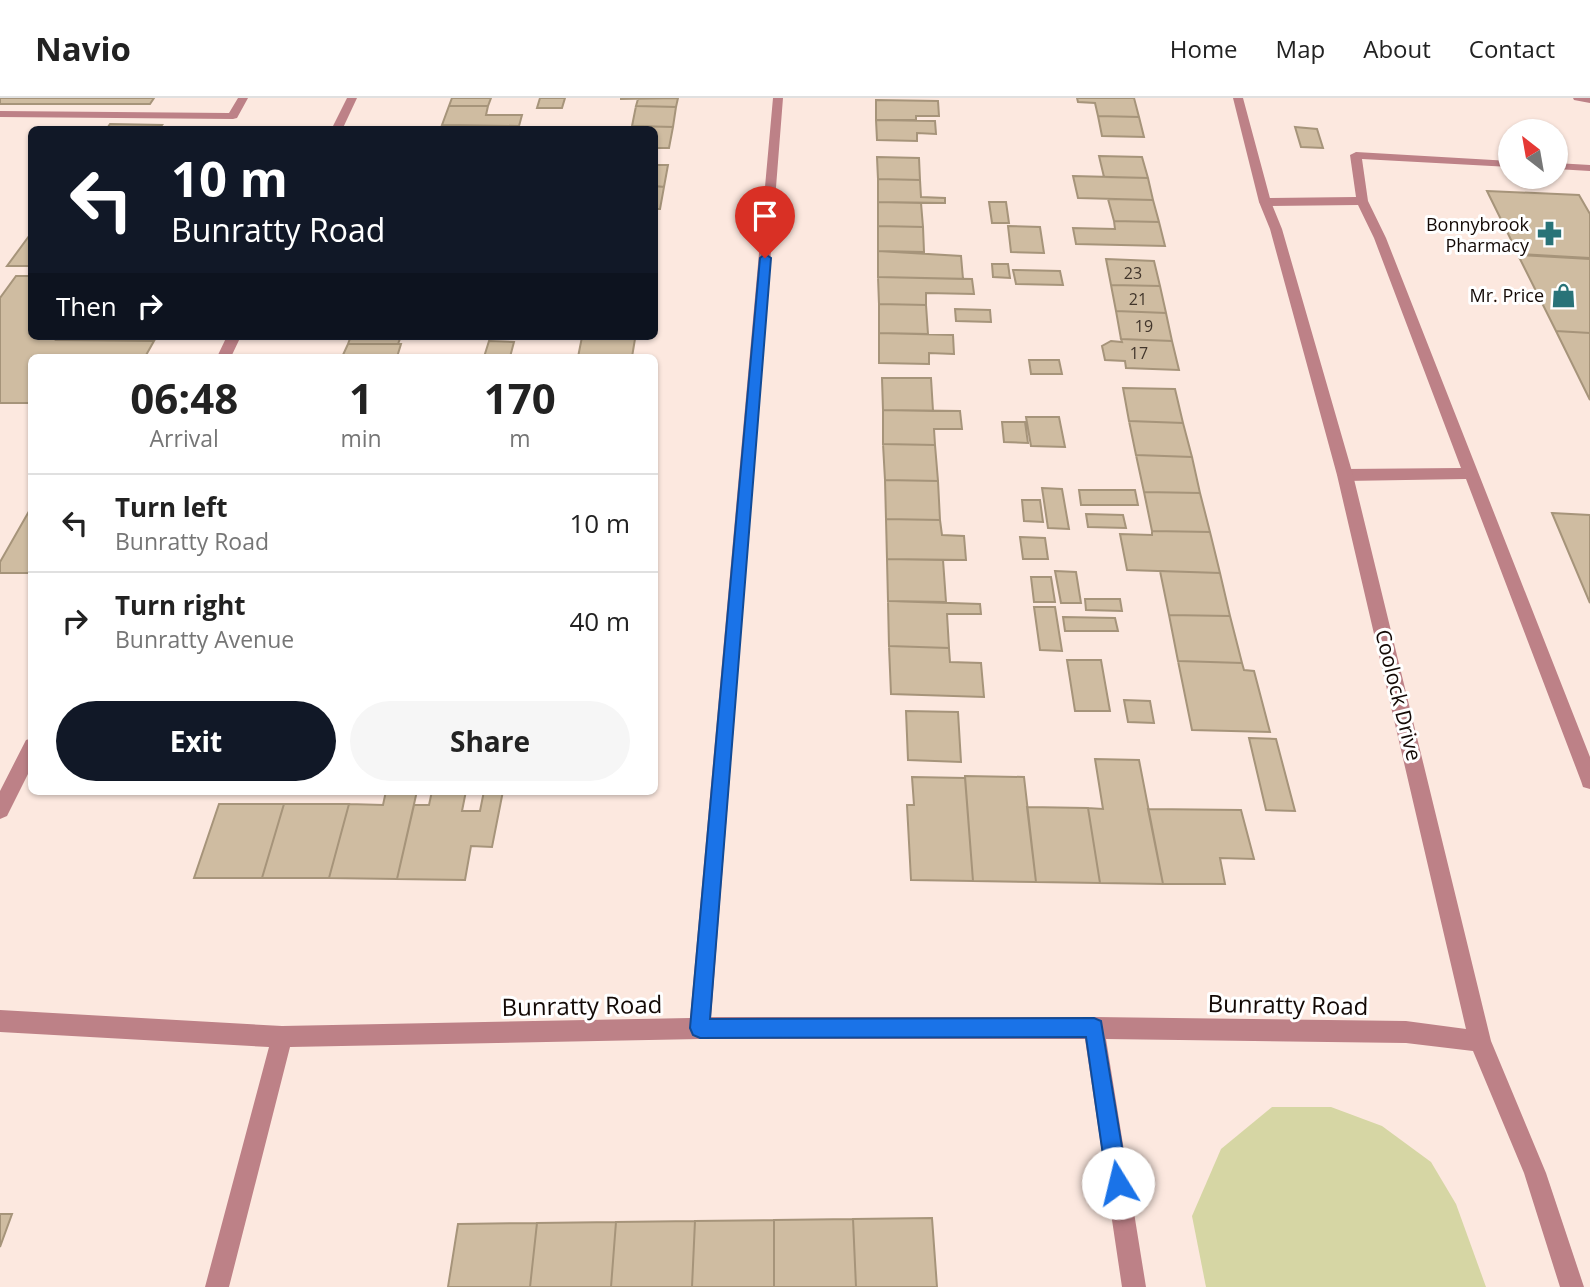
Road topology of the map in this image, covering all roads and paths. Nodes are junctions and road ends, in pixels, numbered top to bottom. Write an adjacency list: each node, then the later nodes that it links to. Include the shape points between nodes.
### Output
1 (243, 98): 7 (street, via 233,116)
2 (352, 98): 8 (street)
3 (778, 98): 20 (street)
4 (1238, 98): 13 (street, Coolock Drive)
5 (1578, 98): 6 (street)
6 (1590, 100)
7 (0, 114)
8 (338, 126)
9 (1498, 163): 12 (street, via 1356,155)
10 (1568, 167): 11 (street)
11 (1590, 168)
12 (1362, 201): 13 (street); 14 (street)
13 (1265, 202): 15 (street, Coolock Drive)
14 (1469, 473): 15 (street); 17 (street)
15 (1345, 475): 23 (street, Coolock Drive)
16 (28, 754): 18 (street)
17 (1590, 781)
18 (0, 810)
19 (0, 1021): 22 (street, Bunratty Road)
20 (700, 1028): 21 (street, Bunratty Road); 22 (street, Bunratty Road)
21 (1094, 1028): 23 (street, Bunratty Road, via 1406,1032); 25 (street)
22 (282, 1037): 24 (street)
23 (1480, 1041): 26 (street, Coolock Drive, via 1535,1172)
24 (217, 1287)
25 (1134, 1287)
26 (1572, 1287)

